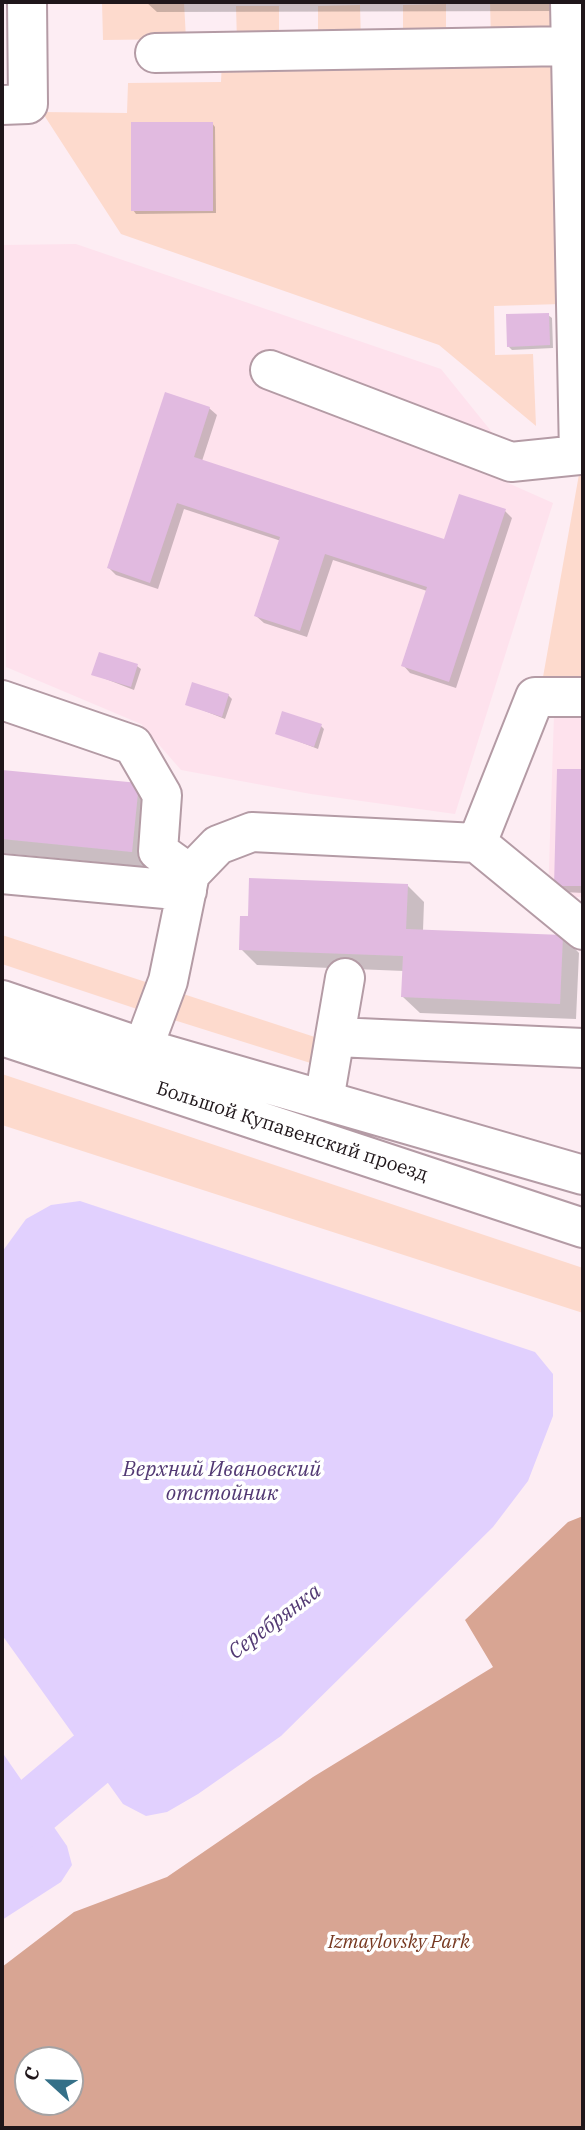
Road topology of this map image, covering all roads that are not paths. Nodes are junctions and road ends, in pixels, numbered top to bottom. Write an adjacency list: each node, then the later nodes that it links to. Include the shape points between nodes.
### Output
1 (27, 2): 5 (main road, via 28,104)
2 (570, 2): 3 (main road)
3 (571, 46): 4 (main road); 7 (main road)
4 (155, 53)
5 (2, 105)
6 (270, 370): 7 (main road, via 511,462)
7 (581, 455)
8 (583, 697): 10 (main road, via 535,697)
9 (2, 699): 12 (main road, via 132,745 162,795 158,851)
10 (478, 843): 12 (main road, via 252,832 218,845); 13 (main road)
11 (2, 874): 12 (main road)
12 (189, 882): 18 (main road, via 168,981)
13 (583, 930)
14 (345, 978): 17 (main road)
15 (2, 1000): 18 (main road, Большой Купавенский проезд)
16 (2, 1035): 22 (main road, Большой Купавенский проезд)
17 (336, 1037): 19 (main road); 20 (main road)
18 (143, 1048): 20 (main road, Большой Купавенский проезд)
19 (583, 1048)
20 (324, 1101): 21 (main road, Большой Купавенский проезд)
21 (583, 1175)
22 (583, 1228)

